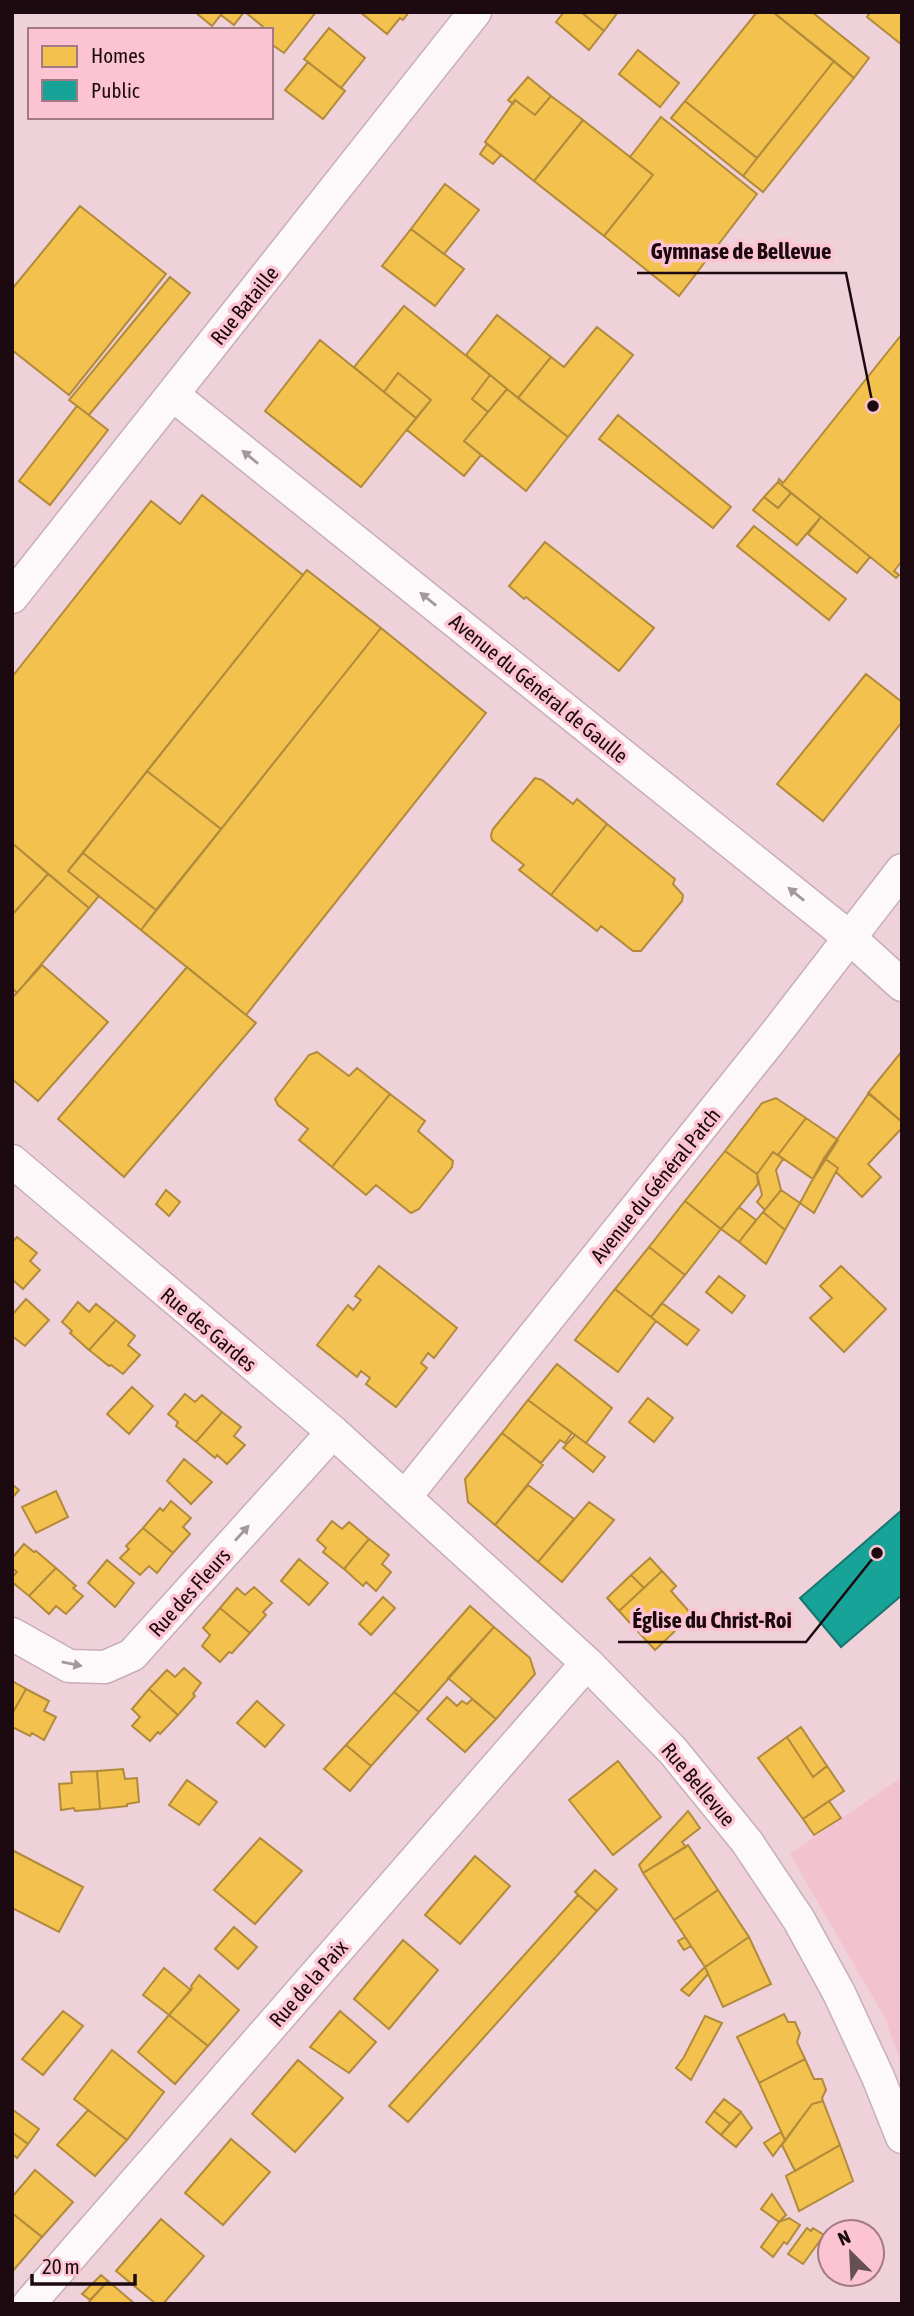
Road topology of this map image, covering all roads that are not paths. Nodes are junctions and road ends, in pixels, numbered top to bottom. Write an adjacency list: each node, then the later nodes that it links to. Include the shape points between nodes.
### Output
1 (475, 12): 2 (street, Rue Bataille)
2 (173, 395): 3 (street, Rue Bataille); 5 (street, Avenue du Général de Gaulle, one-way to 2)
3 (12, 597)
4 (902, 870): 5 (street, Avenue du Général Patch)
5 (849, 937): 6 (street, Avenue du Général de Gaulle); 9 (street, Avenue du Général Patch)
6 (902, 985)
7 (12, 1161): 8 (street, Rue des Gardes)
8 (333, 1432): 9 (street, Rue des Gardes); 10 (street, Rue des Fleurs, one-way to 8, via 69,1667 105,1667 132,1655)
9 (405, 1497): 11 (street, Rue Bellevue)
10 (12, 1634)
11 (587, 1663): 12 (street, Rue Bellevue, via 681,1761 747,1842 799,1920 839,1993); 13 (street, Rue de la Paix)
12 (902, 2137)
13 (29, 2304)

